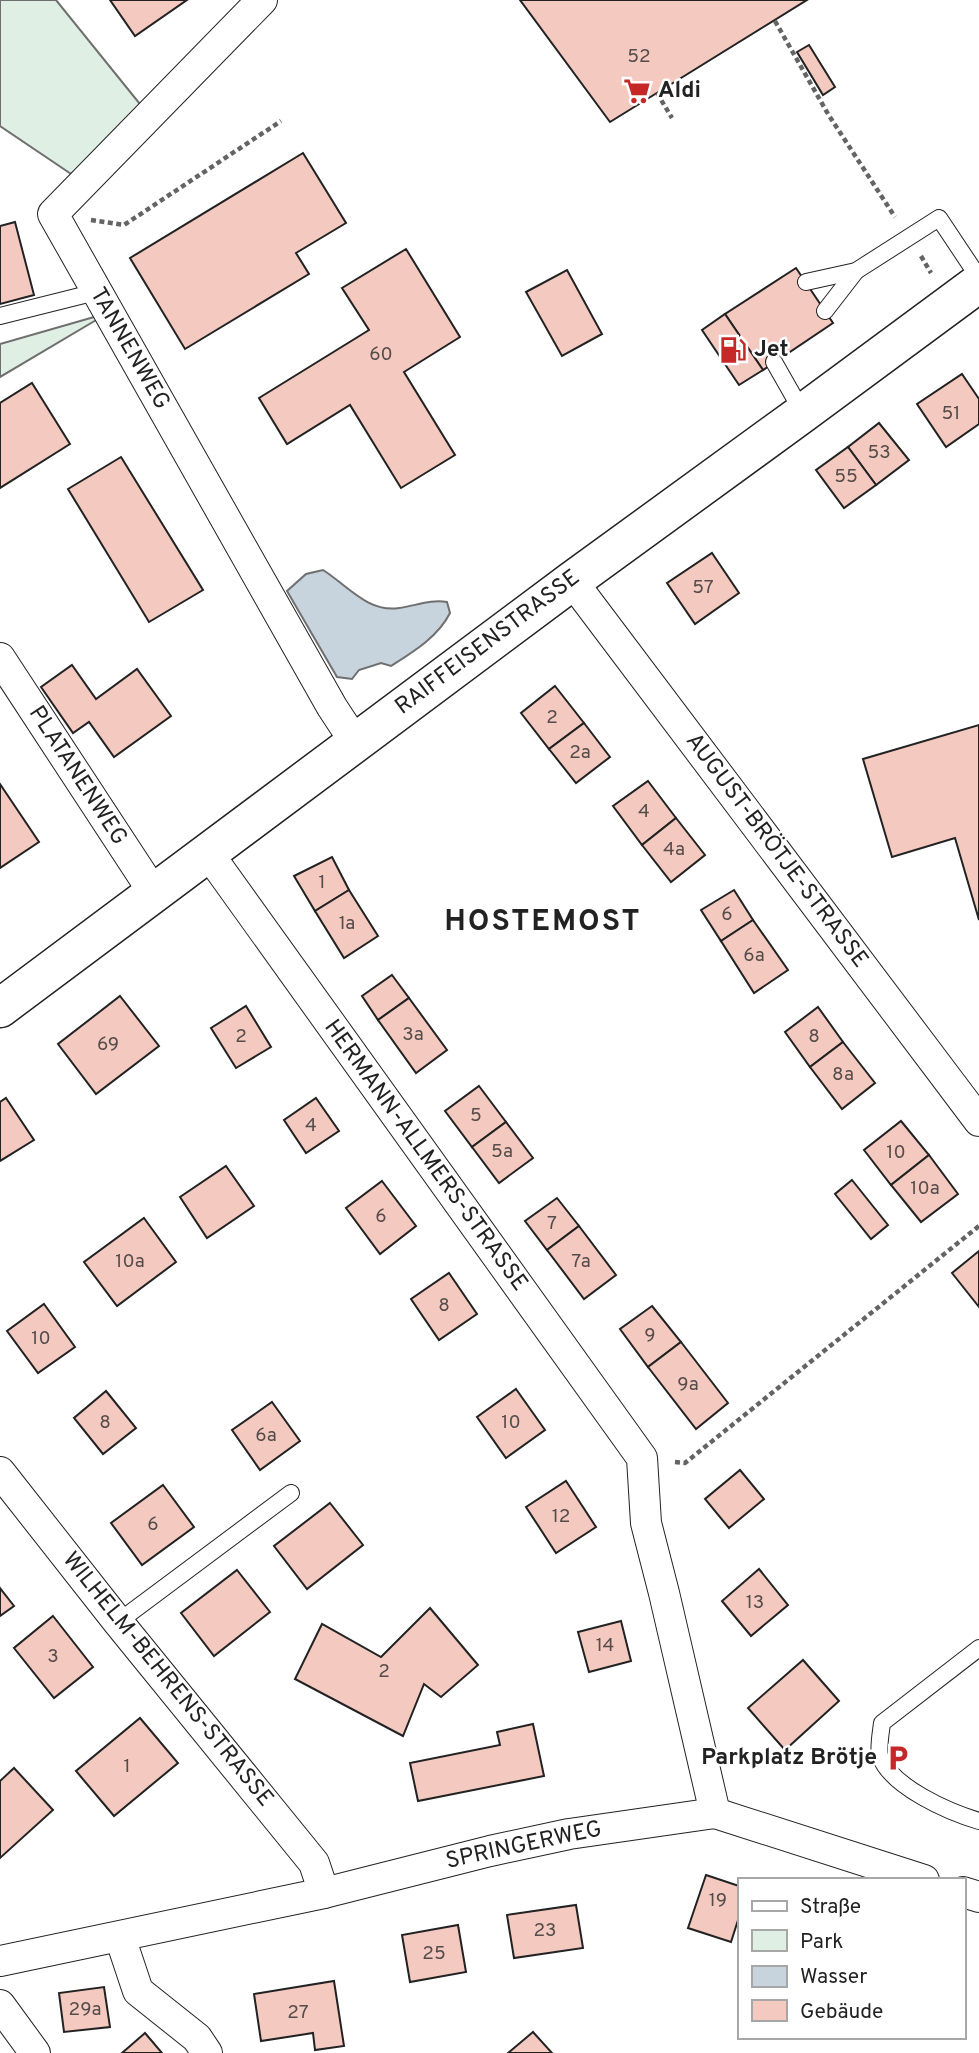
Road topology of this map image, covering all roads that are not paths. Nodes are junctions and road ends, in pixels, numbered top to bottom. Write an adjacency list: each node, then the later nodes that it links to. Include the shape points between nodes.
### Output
1 (262, 0): 5 (street, TANNENWEG, via 52,214)
2 (856, 271): 3 (lane, via 939,218); 4 (lane); 6 (lane)
3 (979, 280): 9 (street, RAIFFEISENSTRASSE)
4 (806, 282)
5 (96, 292): 7 (lane); 12 (street, TANNENWEG)
6 (825, 311)
7 (0, 316)
8 (774, 362): 9 (lane)
9 (803, 413): 10 (street, RAIFFEISENSTRASSE)
10 (572, 581): 12 (street, RAIFFEISENSTRASSE); 16 (street, AUGUST-BRÖTJE-STRASSE)
11 (0, 658): 14 (street, PLATANENWEG)
12 (355, 742): 13 (street, RAIFFEISENSTRASSE)
13 (208, 853): 14 (street, RAIFFEISENSTRASSE); 21 (street, HERMANN-ALLMERS-STRASSE, via 642,1458 646,1523)
14 (154, 893): 15 (street, RAIFFEISENSTRASSE)
15 (0, 1008)
16 (979, 1121)
17 (0, 1472): 19 (street, WILHELM-BEHRENS-STRASSE)
18 (291, 1493): 19 (lane)
19 (118, 1622): 24 (street, WILHELM-BEHRENS-STRASSE, via 314,1863)
20 (979, 1648): 22 (lane, via 882,1723 880,1755 898,1781 958,1815)
21 (715, 1813): 23 (street, SPRINGERWEG); 24 (street, SPRINGERWEG, via 569,1834)
22 (979, 1821)
23 (918, 1878)
24 (324, 1893): 25 (street, SPRINGERWEG)
25 (120, 1937): 26 (street, SPRINGERWEG); 29 (street, via 138,1991 197,2038)
26 (0, 1961)
27 (0, 2005): 28 (street)
28 (35, 2053)
29 (208, 2053)

